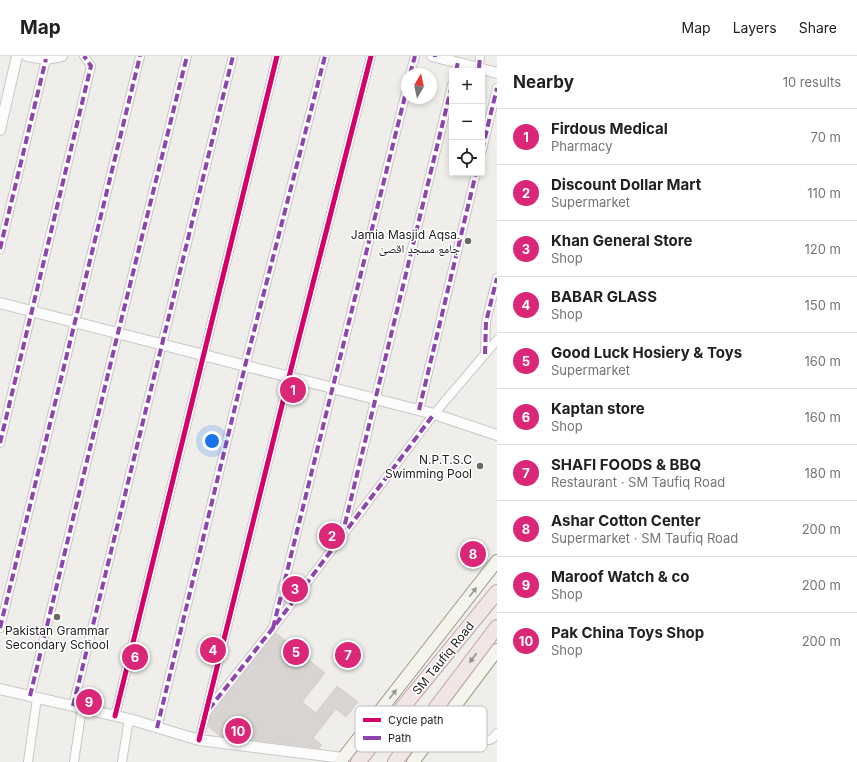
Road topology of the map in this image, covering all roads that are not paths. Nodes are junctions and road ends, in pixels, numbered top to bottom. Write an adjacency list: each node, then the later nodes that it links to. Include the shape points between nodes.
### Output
1 (18, 56): 23 (street)
2 (27, 56): 14 (street)
3 (62, 56): 14 (street)
4 (84, 56): 29 (street, via 91,66)
5 (140, 56): 30 (street)
6 (187, 56): 31 (street)
7 (233, 56): 33 (street)
8 (277, 56): 35 (street)
9 (325, 56): 36 (street)
10 (371, 56): 37 (street)
11 (415, 56): 16 (street)
12 (434, 56): 15 (street)
13 (480, 56): 17 (street)
14 (46, 59): 26 (street)
15 (457, 67): 17 (street)
16 (412, 68)
17 (479, 68)
18 (485, 70): 19 (street)
19 (497, 73)
20 (497, 88): 24 (street)
21 (449, 98): 39 (street)
22 (403, 104): 38 (street)
23 (0, 130)
24 (484, 140)
25 (475, 176): 40 (street)
26 (0, 250)
27 (497, 278): 34 (street, via 486,322)
28 (0, 302): 29 (street)
29 (32, 311): 30 (street); 43 (street)
30 (75, 322): 31 (street); 48 (street)
31 (118, 333): 33 (street); 52 (street)
32 (497, 340): 34 (street)
33 (162, 344): 35 (street); 57 (street)
34 (485, 354): 41 (street)
35 (204, 355): 36 (street); 59 (street)
36 (245, 366): 37 (street); 61 (street)
37 (289, 377): 38 (street); 58 (street)
38 (332, 388): 39 (street); 49 (street)
39 (375, 399): 40 (street); 44 (street)
40 (419, 410): 41 (street)
41 (434, 414): 42 (street); 44 (street)
42 (497, 435)
43 (0, 443)
44 (342, 536): 49 (street)
45 (497, 562): 53 (main road, one-way to 45)
46 (497, 592): 54 (highway, SM Taufiq Road)
47 (497, 627): 55 (highway, one-way to 55)
48 (0, 628)
49 (273, 628): 58 (street)
50 (497, 650): 56 (main road)
51 (0, 689): 52 (street)
52 (33, 697): 57 (street); 70 (street)
53 (384, 706)
54 (404, 706)
55 (437, 706)
56 (455, 706)
57 (78, 707): 59 (street); 71 (street)
58 (205, 714): 63 (street)
59 (115, 716): 60 (street)
60 (129, 719): 61 (street); 72 (street)
61 (157, 728): 63 (street)
62 (497, 733): 64 (street)
63 (199, 740): 69 (street)
64 (487, 740)
65 (355, 743): 69 (main road, one-way to 65)
66 (366, 752): 73 (highway, SM Taufiq Road)
67 (403, 752): 74 (highway, one-way to 74)
68 (420, 752): 75 (main road)
69 (342, 760)
70 (28, 762)
71 (74, 762)
72 (122, 762)
73 (358, 762)
74 (395, 762)
75 (413, 762)

